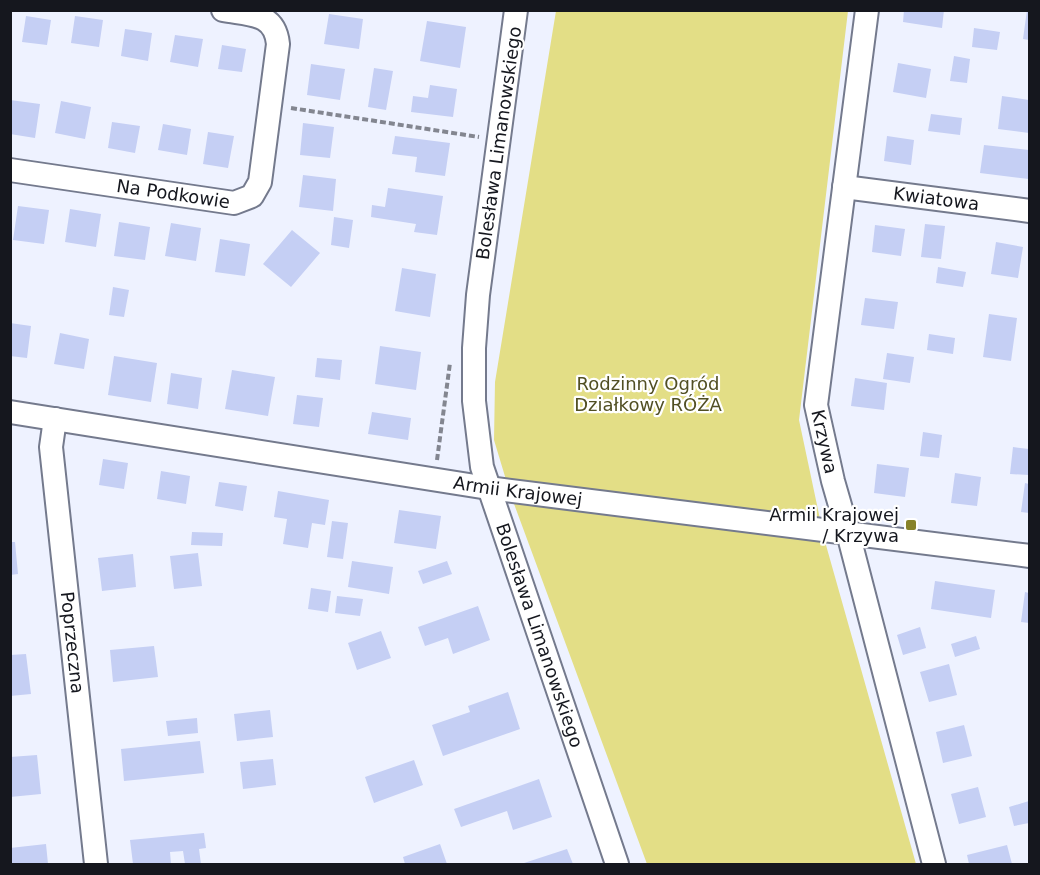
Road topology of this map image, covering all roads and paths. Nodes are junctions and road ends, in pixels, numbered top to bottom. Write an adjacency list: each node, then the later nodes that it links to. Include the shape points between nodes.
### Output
1 (223, 10): 6 (street, Na Podkowie, via 260,16 277,31 279,44 260,182 252,196 234,203)
2 (516, 10): 13 (street, Bolesława Limanowskiego, via 474,348 474,401)
3 (867, 10): 7 (street, Krzywa)
4 (284, 107): 5 (path)
5 (486, 138)
6 (10, 170)
7 (844, 187): 8 (street, Kwiatowa); 14 (street, Krzywa, via 816,405)
8 (1029, 211)
9 (450, 362): 12 (path)
10 (10, 412): 11 (street, Armii Krajowej)
11 (56, 419): 13 (street, Armii Krajowej); 16 (street, Poprzeczna, via 51,447)
12 (436, 467)
13 (488, 488): 14 (street, Armii Krajowej); 17 (street, Bolesława Limanowskiego)
14 (848, 533): 15 (street, Armii Krajowej); 18 (street, Krzywa)
15 (1029, 556)
16 (96, 864)
17 (617, 864)
18 (934, 864)

